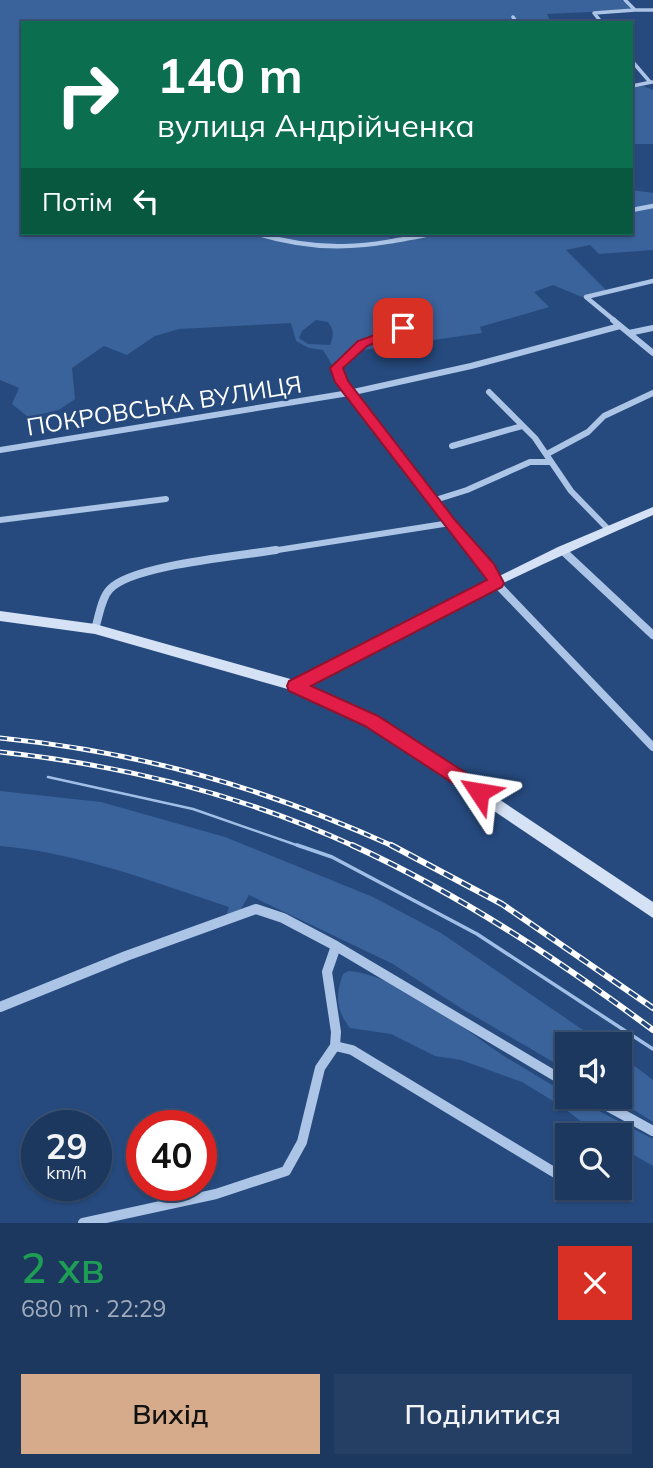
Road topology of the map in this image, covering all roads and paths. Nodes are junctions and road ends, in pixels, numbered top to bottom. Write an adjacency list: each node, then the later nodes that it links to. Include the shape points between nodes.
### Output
1 (625, 0): 2 (street)
2 (635, 10): 3 (street); 6 (street, via 594,13)
3 (653, 10)
4 (513, 17): 5 (street)
5 (516, 21)
6 (600, 21)
7 (633, 62): 8 (street)
8 (652, 82): 9 (street)
9 (633, 86)
10 (653, 205): 11 (street)
11 (633, 210)
12 (263, 235): 13 (street, via 336,249)
13 (427, 235)
14 (653, 281): 15 (street, via 586,297)
15 (620, 326): 18 (street); 21 (street, ПОКРОВСЬКА ВУЛИЦЯ)
16 (403, 328): 21 (street, via 363,344 336,368)
17 (653, 328): 18 (street)
18 (629, 333): 19 (street)
19 (653, 353)
20 (489, 392): 23 (street)
21 (349, 393): 25 (street, ПОКРОВСЬКА ВУЛИЦЯ); 29 (street)
22 (653, 393): 26 (street, via 604,416 588,432)
23 (522, 426): 24 (street); 26 (street)
24 (452, 446)
25 (0, 450)
26 (547, 454): 27 (street)
27 (551, 462): 29 (street, via 530,462); 33 (street, via 571,491)
28 (166, 499): 31 (street)
29 (432, 500): 32 (street)
30 (651, 514): 33 (street)
31 (0, 520)
32 (450, 523): 35 (street, via 489,568); 37 (street, via 174,565 121,579 107,591)
33 (608, 528): 34 (street)
34 (562, 550): 35 (street); 38 (street)
35 (496, 583): 39 (street); 40 (street)
36 (0, 616): 37 (street)
37 (95, 629): 39 (street)
38 (653, 635)
39 (295, 686): 41 (street, via 372,721)
40 (653, 747)
41 (653, 911)
42 (336, 946): 43 (street, via 257,909); 44 (street, via 327,972); 45 (street)
43 (0, 1007)
44 (335, 1046): 48 (street, via 352,1050); 49 (street, via 322,1059 302,1142 286,1171 216,1194)
45 (555, 1076)
46 (612, 1109): 47 (street)
47 (653, 1132)
48 (555, 1173)
49 (83, 1223)

